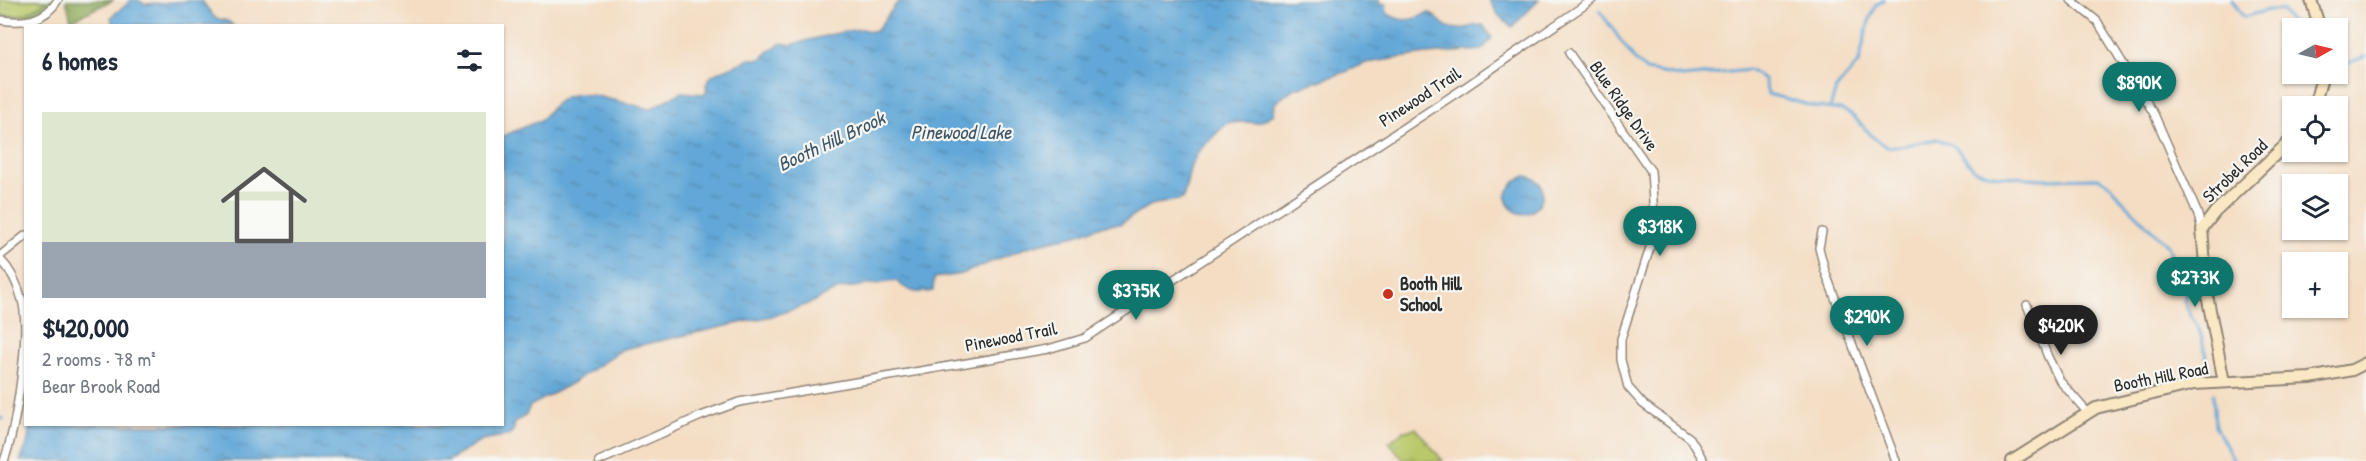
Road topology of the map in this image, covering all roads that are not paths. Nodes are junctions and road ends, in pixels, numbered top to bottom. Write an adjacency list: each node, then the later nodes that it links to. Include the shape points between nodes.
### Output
1 (58, 0): 6 (street, via 41,18 23,22)
2 (1592, 0): 20 (street, Pinewood Trail, via 1085,338 1048,349 739,402)
3 (2072, 0): 9 (street, via 2097,21 2154,114)
4 (2311, 0): 5 (street)
5 (2317, 18)
6 (0, 20)
7 (1569, 53): 21 (street, Blue Ridge Drive, via 1651,171 1655,232 1621,339 1621,360 1628,387 1643,404 1690,438)
8 (2282, 148): 9 (street, Strobel Road)
9 (2202, 229): 17 (street, via 2208,300)
10 (1822, 232): 22 (street, via 1819,248 1825,271)
11 (24, 237): 12 (street)
12 (0, 257): 14 (street, via 19,289)
13 (2027, 305): 18 (street, via 2060,381)
14 (24, 317)
15 (24, 341): 19 (street, via 12,437)
16 (2366, 363): 17 (street, Booth Hill Road, via 2352,370 2310,378)
17 (2224, 382): 18 (street, Booth Hill Road, via 2194,384)
18 (2088, 413): 23 (street, Booth Hill Road)
19 (4, 461)
20 (599, 461)
21 (1704, 461)
22 (1896, 461)
23 (2012, 461)

